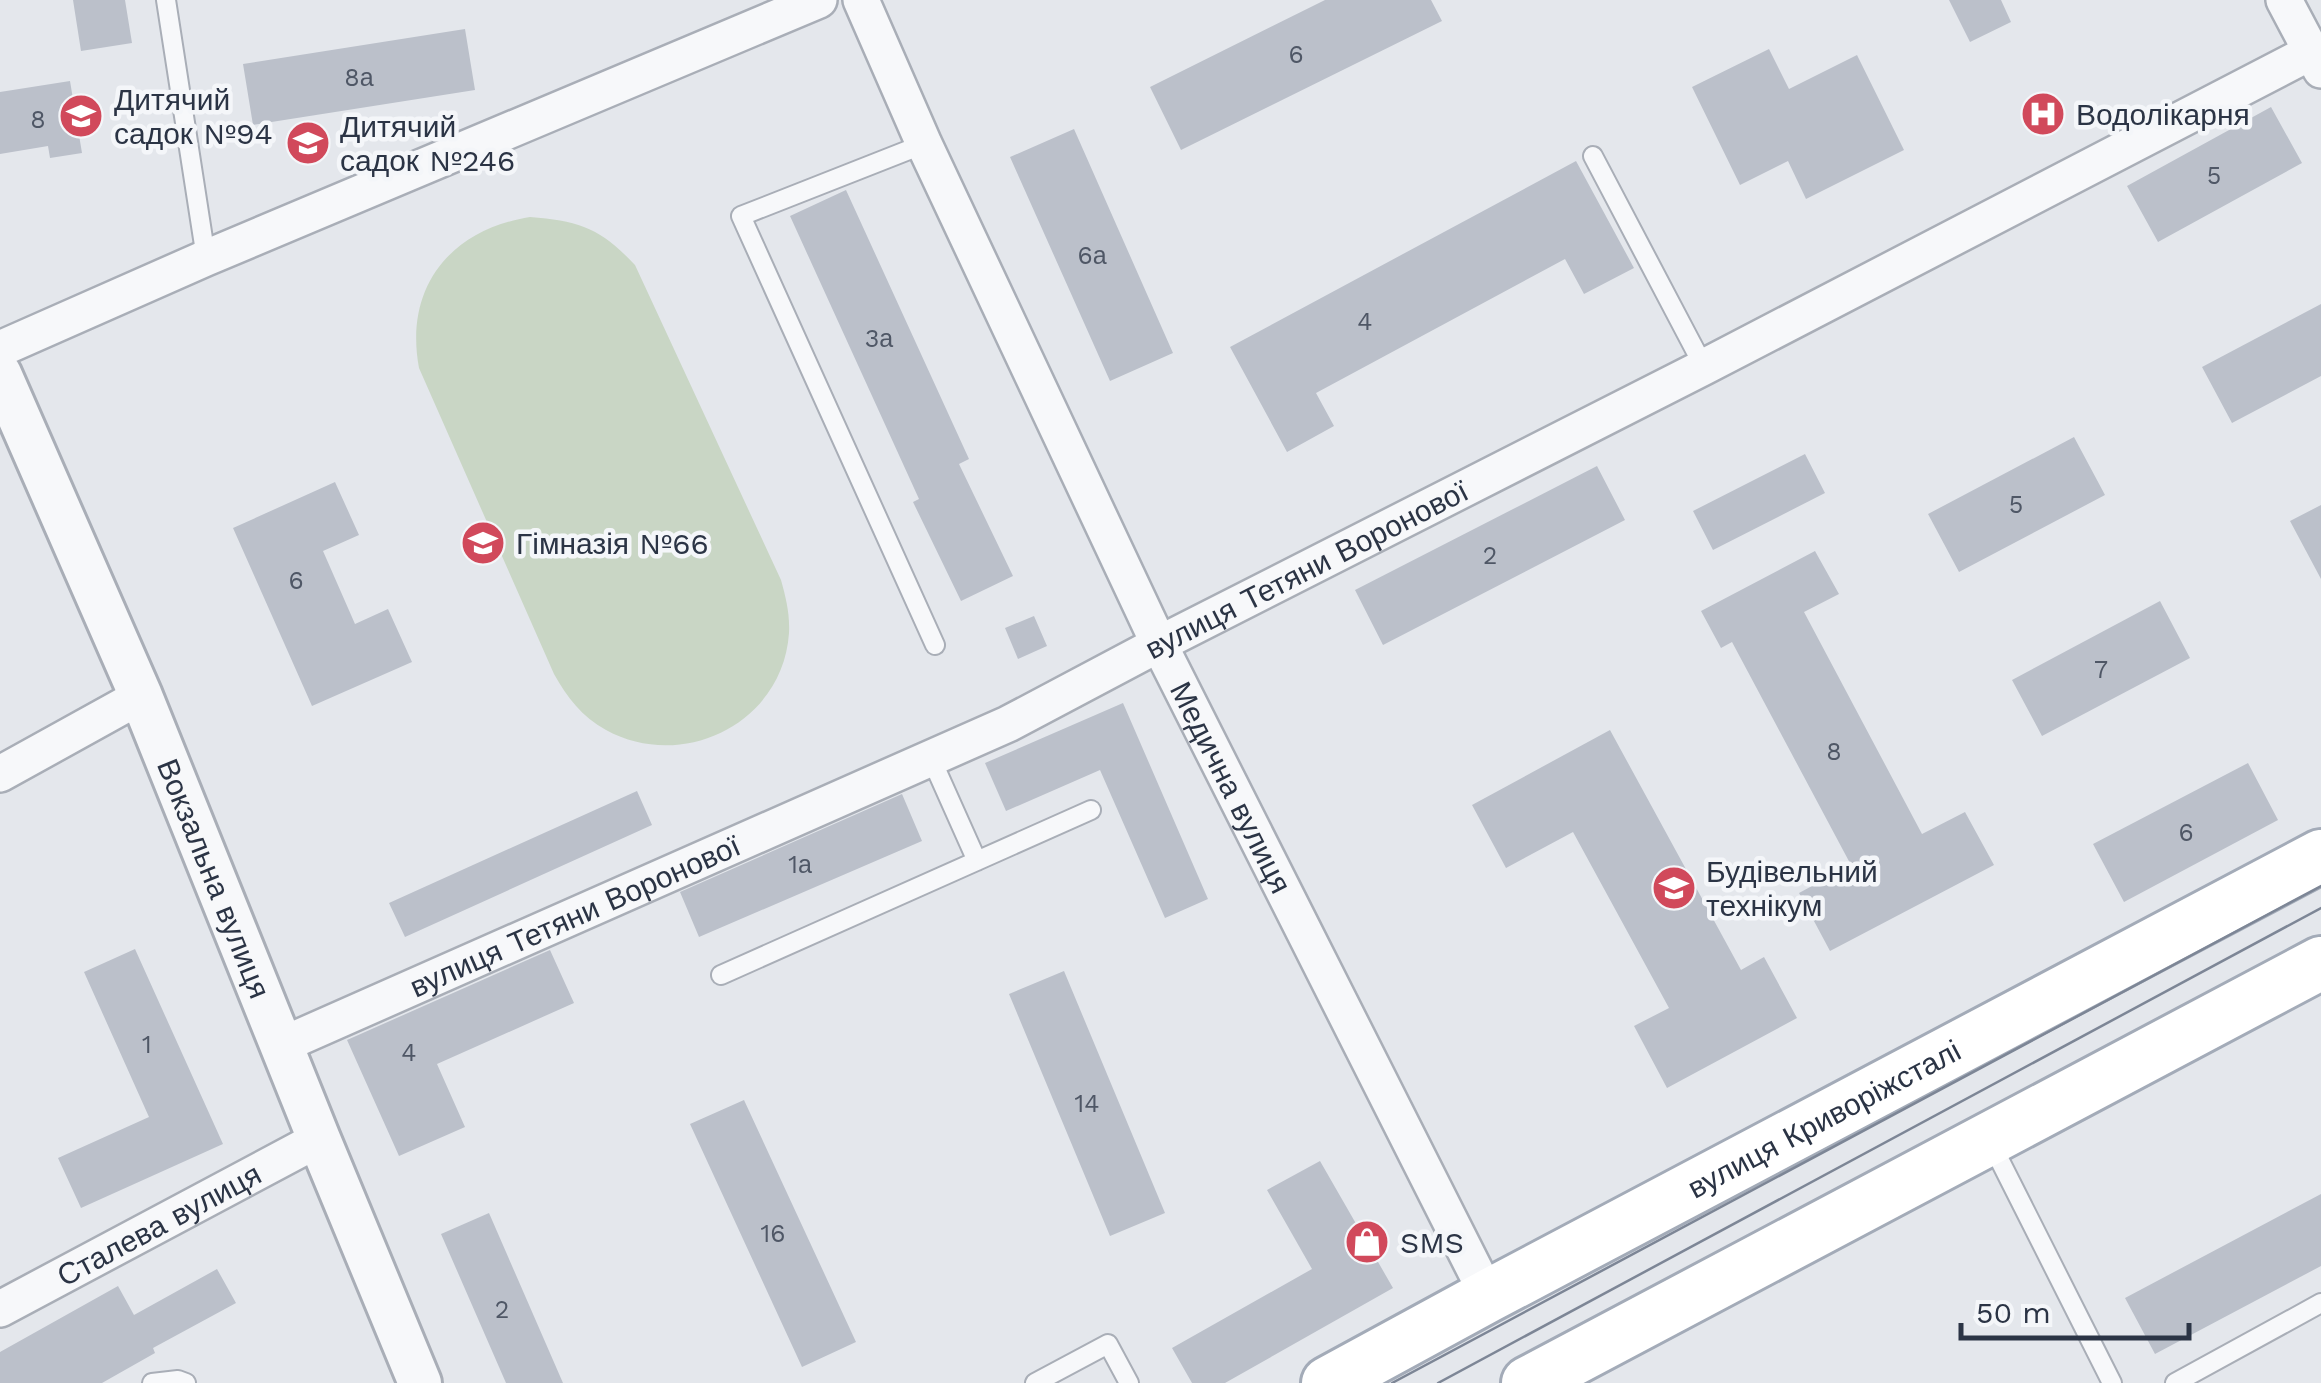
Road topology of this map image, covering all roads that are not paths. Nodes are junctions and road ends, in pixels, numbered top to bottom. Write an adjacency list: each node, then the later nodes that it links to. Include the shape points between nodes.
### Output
1 (166, 0): 8 (lane)
2 (819, 0): 8 (street)
3 (862, 0): 6 (street, Медична вулиця)
4 (2284, 0): 5 (street)
5 (2316, 61): 10 (street, вулиця Тетяни Воронової)
6 (924, 144): 12 (street, Медична вулиця); 13 (lane, via 741,216)
7 (1593, 156): 10 (lane)
8 (206, 258): 9 (street)
9 (0, 349)
10 (1704, 367): 12 (street, вулиця Тетяни Воронової)
11 (0, 374): 14 (street, Вокзальна вулиця)
12 (1159, 644): 15 (street, вулиця Тетяни Воронової); 25 (street, Медична вулиця)
13 (935, 645)
14 (141, 696): 16 (street); 22 (street, Вокзальна вулиця)
15 (930, 758): 19 (lane); 22 (street, вулиця Тетяни Воронової)
16 (0, 774)
17 (1091, 810): 19 (lane)
18 (2321, 856): 25 (main road, вулиця Криворіжсталі)
19 (977, 861): 21 (lane)
20 (2321, 963): 23 (main road)
21 (721, 975)
22 (282, 1045): 24 (street, Вокзальна вулиця)
23 (1988, 1138): 34 (main road); 35 (lane)
24 (319, 1139): 27 (street, Сталева вулиця); 30 (street, Вокзальна вулиця)
25 (1488, 1296): 33 (main road, вулиця Криворіжсталі)
26 (2321, 1303): 36 (lane)
27 (0, 1309)
28 (152, 1383): 29 (lane)
29 (186, 1383)
30 (420, 1383)
31 (1035, 1383): 32 (lane, via 1108,1344)
32 (1129, 1383)
33 (1328, 1383)
34 (1528, 1383)
35 (2112, 1383)
36 (2174, 1383)

